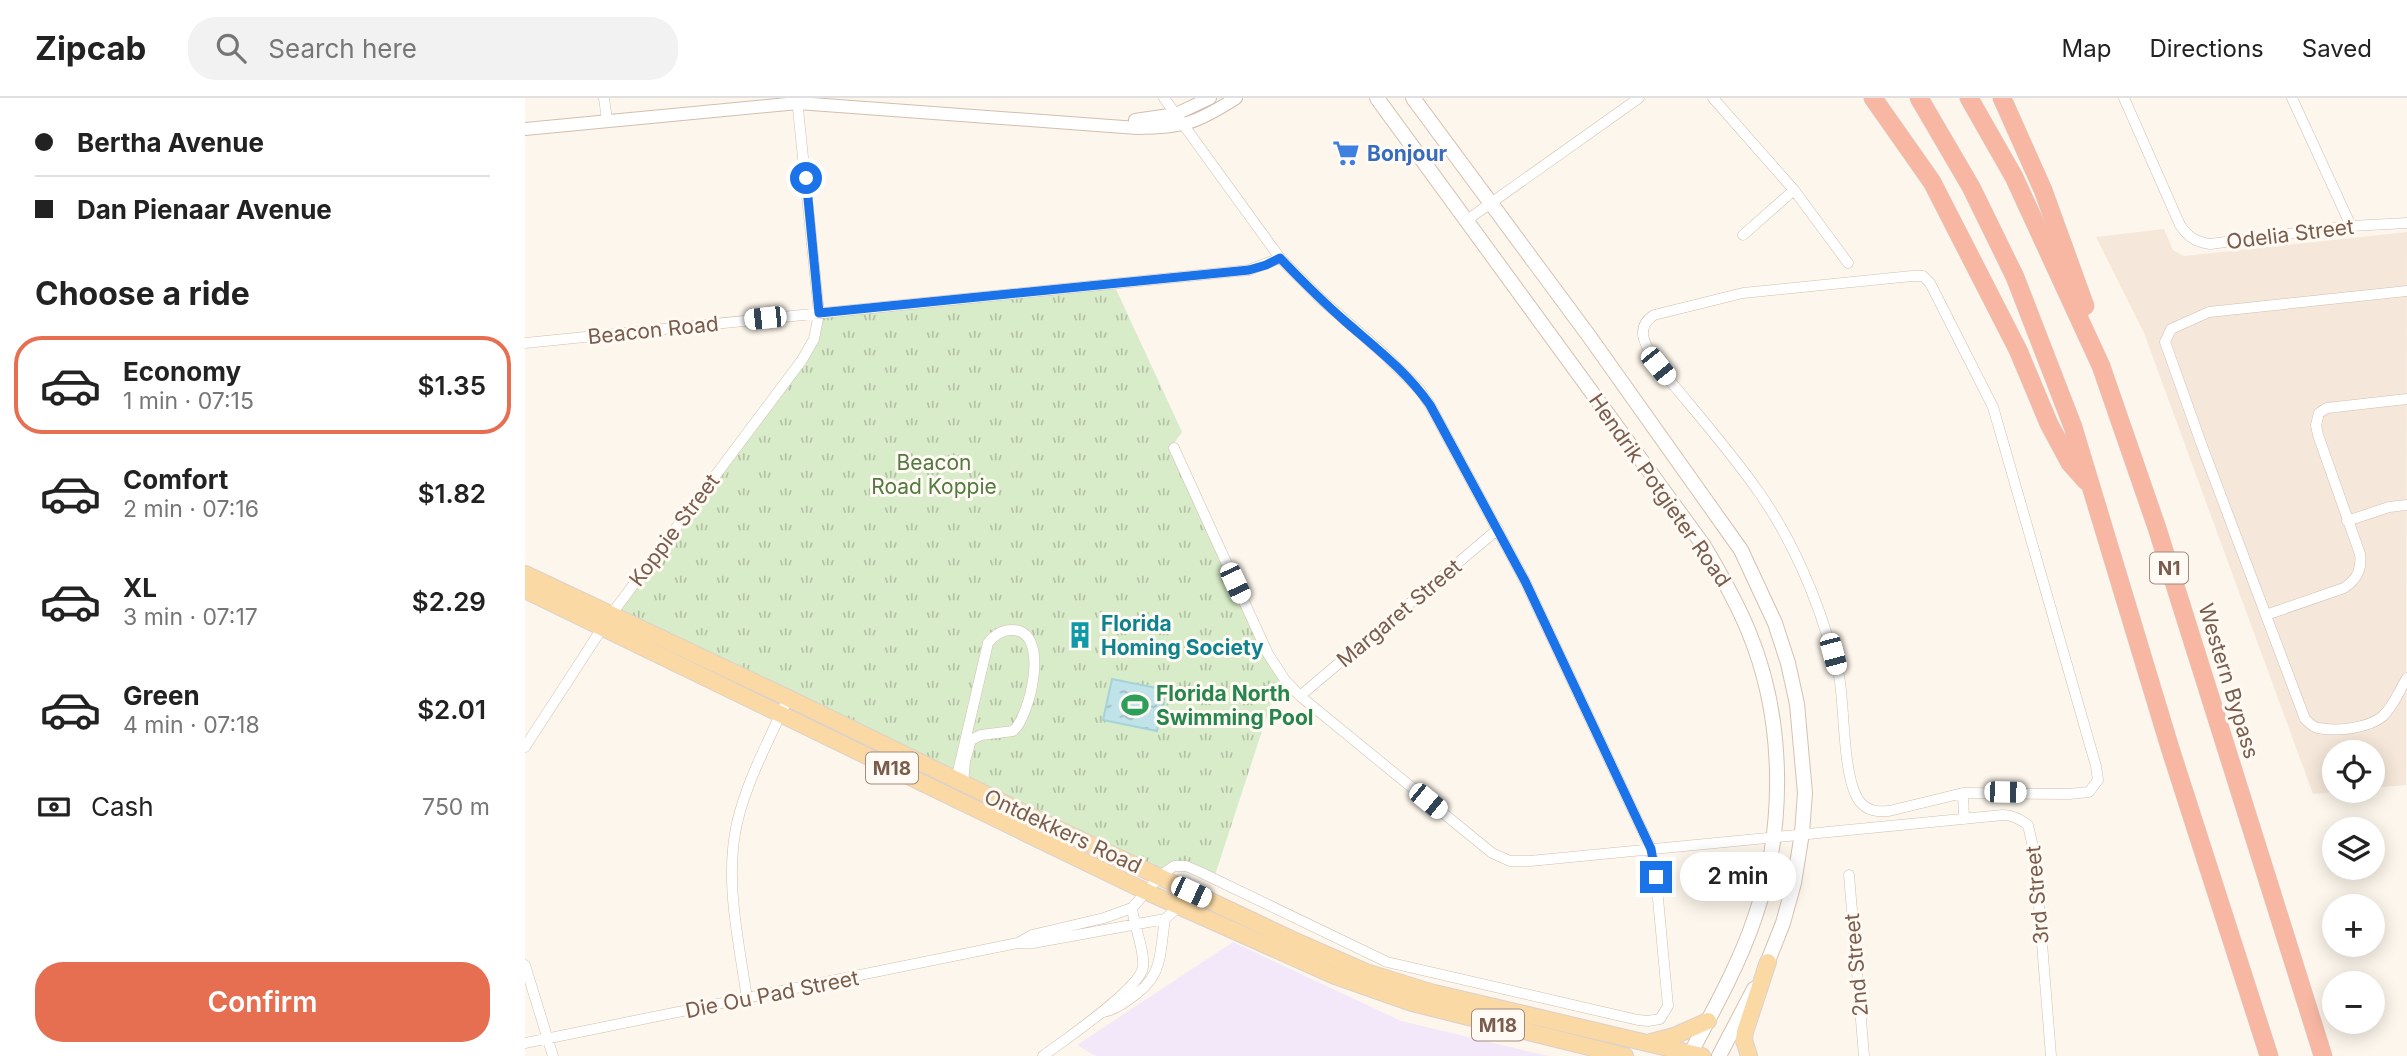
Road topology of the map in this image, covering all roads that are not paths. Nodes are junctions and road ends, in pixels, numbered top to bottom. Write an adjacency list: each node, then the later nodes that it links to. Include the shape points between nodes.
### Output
1 (604, 98): 17 (street)
2 (1164, 98): 16 (street)
3 (1210, 98): 16 (street)
4 (1235, 98): 19 (street)
5 (1377, 98): 23 (main road, Hendrik Potgieter Road)
6 (1415, 98): 22 (main road, Hendrik Potgieter Road)
7 (1639, 98): 22 (street)
8 (1713, 98): 21 (street)
9 (1873, 98): 35 (highway, via 1932,182 2018,349 2049,424 2070,463)
10 (1919, 98): 35 (highway, N1, via 1971,187 2015,276)
11 (1969, 98): 32 (highway, Western Bypass / N1, via 2014,177)
12 (2002, 98): 32 (highway, via 2067,252)
13 (2124, 98): 25 (street, Odelia Street, via 2180,225 2198,242)
14 (2292, 98): 25 (street)
15 (798, 101): 17 (street); 18 (street); 30 (street)
16 (1176, 114): 18 (street); 19 (street)
17 (607, 120): 20 (street)
18 (1093, 124): 19 (street)
19 (1184, 126): 27 (street)
20 (525, 130)
21 (1794, 190): 26 (street); 28 (street)
22 (1491, 204): 23 (street); 51 (main road, Hendrik Potgieter Road, via 1741,550 1775,623 1797,704 1805,793)
23 (1467, 220): 52 (main road, Hendrik Potgieter Road, via 1704,546 1731,592 1772,709 1776,760)
24 (2407, 223): 25 (street, Odelia Street)
25 (2351, 226)
26 (1744, 235)
27 (1280, 258): 30 (street, Beacon Road, via 1249,270); 38 (street, via 1420,390)
28 (1848, 263)
29 (2407, 291): 41 (street, via 2209,312 2168,332 2166,346)
30 (819, 313): 31 (street, Beacon Road); 42 (street, Koppie Street, via 814,339 803,360)
31 (525, 342)
32 (2101, 366): 80 (highway, Western Bypass / N1, via 2157,528)
33 (2407, 399): 37 (street, via 2327,408 2316,418)
34 (1174, 448): 44 (street, 3rd Street, via 1268,654)
35 (2091, 486): 79 (highway, N1)
36 (2407, 505): 37 (street)
37 (2347, 521): 41 (street, via 2360,554 2354,581 2344,589)
38 (1499, 529): 44 (street, Margaret Street); 53 (street)
39 (525, 574): 42 (main road, Ontdekkers Road / M18)
40 (525, 590): 42 (main road, Ontdekkers Road / M18)
41 (2266, 615): 43 (street, via 2305,719 2316,728 2343,728 2380,719)
42 (607, 622): 45 (main road, Ontdekkers Road / M18); 46 (main road, Ontdekkers Road / M18); 47 (street, Koppie Street)
43 (2407, 678)
44 (1300, 696): 53 (street, 3rd Street, via 1504,860)
45 (788, 698): 46 (street); 48 (main road, Ontdekkers Road / M18)
46 (781, 714): 56 (main road, Ontdekkers Road / M18); 65 (street, via 742,804 734,842 731,879)
47 (525, 747)
48 (959, 782): 48 (street, via 988,643 1005,631 1020,631 1031,640 1035,652 1024,715 1013,731 971,740); 55 (main road, Ontdekkers Road / M18)
49 (1963, 793): 49 (street, via 2079,793 2089,792 2098,780 1993,407 1930,283 1920,276 1743,293 1649,318 1642,334 1652,355 1759,492 1804,576 1827,631 1839,677 1845,746 1858,800 1876,812); 50 (street)
50 (1964, 819): 51 (street, 3rd Street); 78 (street, 3rd Street, via 2011,815 2028,825 2035,856)
51 (1801, 833): 52 (street, 3rd Street); 63 (main road, Hendrik Potgieter Road, via 1794,883)
52 (1773, 836): 53 (street, 3rd Street); 67 (main road, Hendrik Potgieter Road, via 1756,916)
53 (1651, 849): 55 (street, via 1668,1006 1660,1019 1648,1021 1387,962 1186,866 1174,866)
54 (1849, 875): 77 (street, 2nd Street)
55 (1160, 876): 56 (street); 57 (main road, Ontdekkers Road / M18)
56 (1145, 891): 58 (main road, Ontdekkers Road / M18); 59 (street)
57 (1191, 892): 58 (street, Die Ou Pad Street); 69 (main road, Ontdekkers Road / M18, via 1382,978)
58 (1181, 907): 60 (street, Die Ou Pad Street); 74 (main road, Ontdekkers Road / M18, via 1371,991)
59 (1132, 908): 61 (street); 62 (street, Die Ou Pad Street, via 1032,935)
60 (1165, 919): 61 (street, Die Ou Pad Street); 66 (street, via 1159,960 1150,983 1114,1010)
61 (1134, 925): 62 (street, Die Ou Pad Street); 66 (street, via 1142,971)
62 (1019, 943): 65 (street, Die Ou Pad Street)
63 (1768, 962): 75 (main road, Hendrik Potgieter Road); 76 (main road, via 1745,1032)
64 (525, 965): 68 (street)
65 (747, 999): 68 (street, Die Ou Pad Street)
66 (1103, 1012): 71 (street)
67 (1708, 1021): 69 (main road); 72 (main road, Hendrik Potgieter Road)
68 (548, 1039): 70 (street, Die Ou Pad Street); 73 (street)
69 (1649, 1042): 72 (main road, Ontdekkers Road / M18)
70 (525, 1043)
71 (1045, 1055)
72 (1694, 1055)
73 (553, 1056)
74 (1625, 1056)
75 (1719, 1056)
76 (1749, 1056)
77 (1864, 1056)
78 (2051, 1056)
79 (2269, 1056)
80 (2323, 1056)

